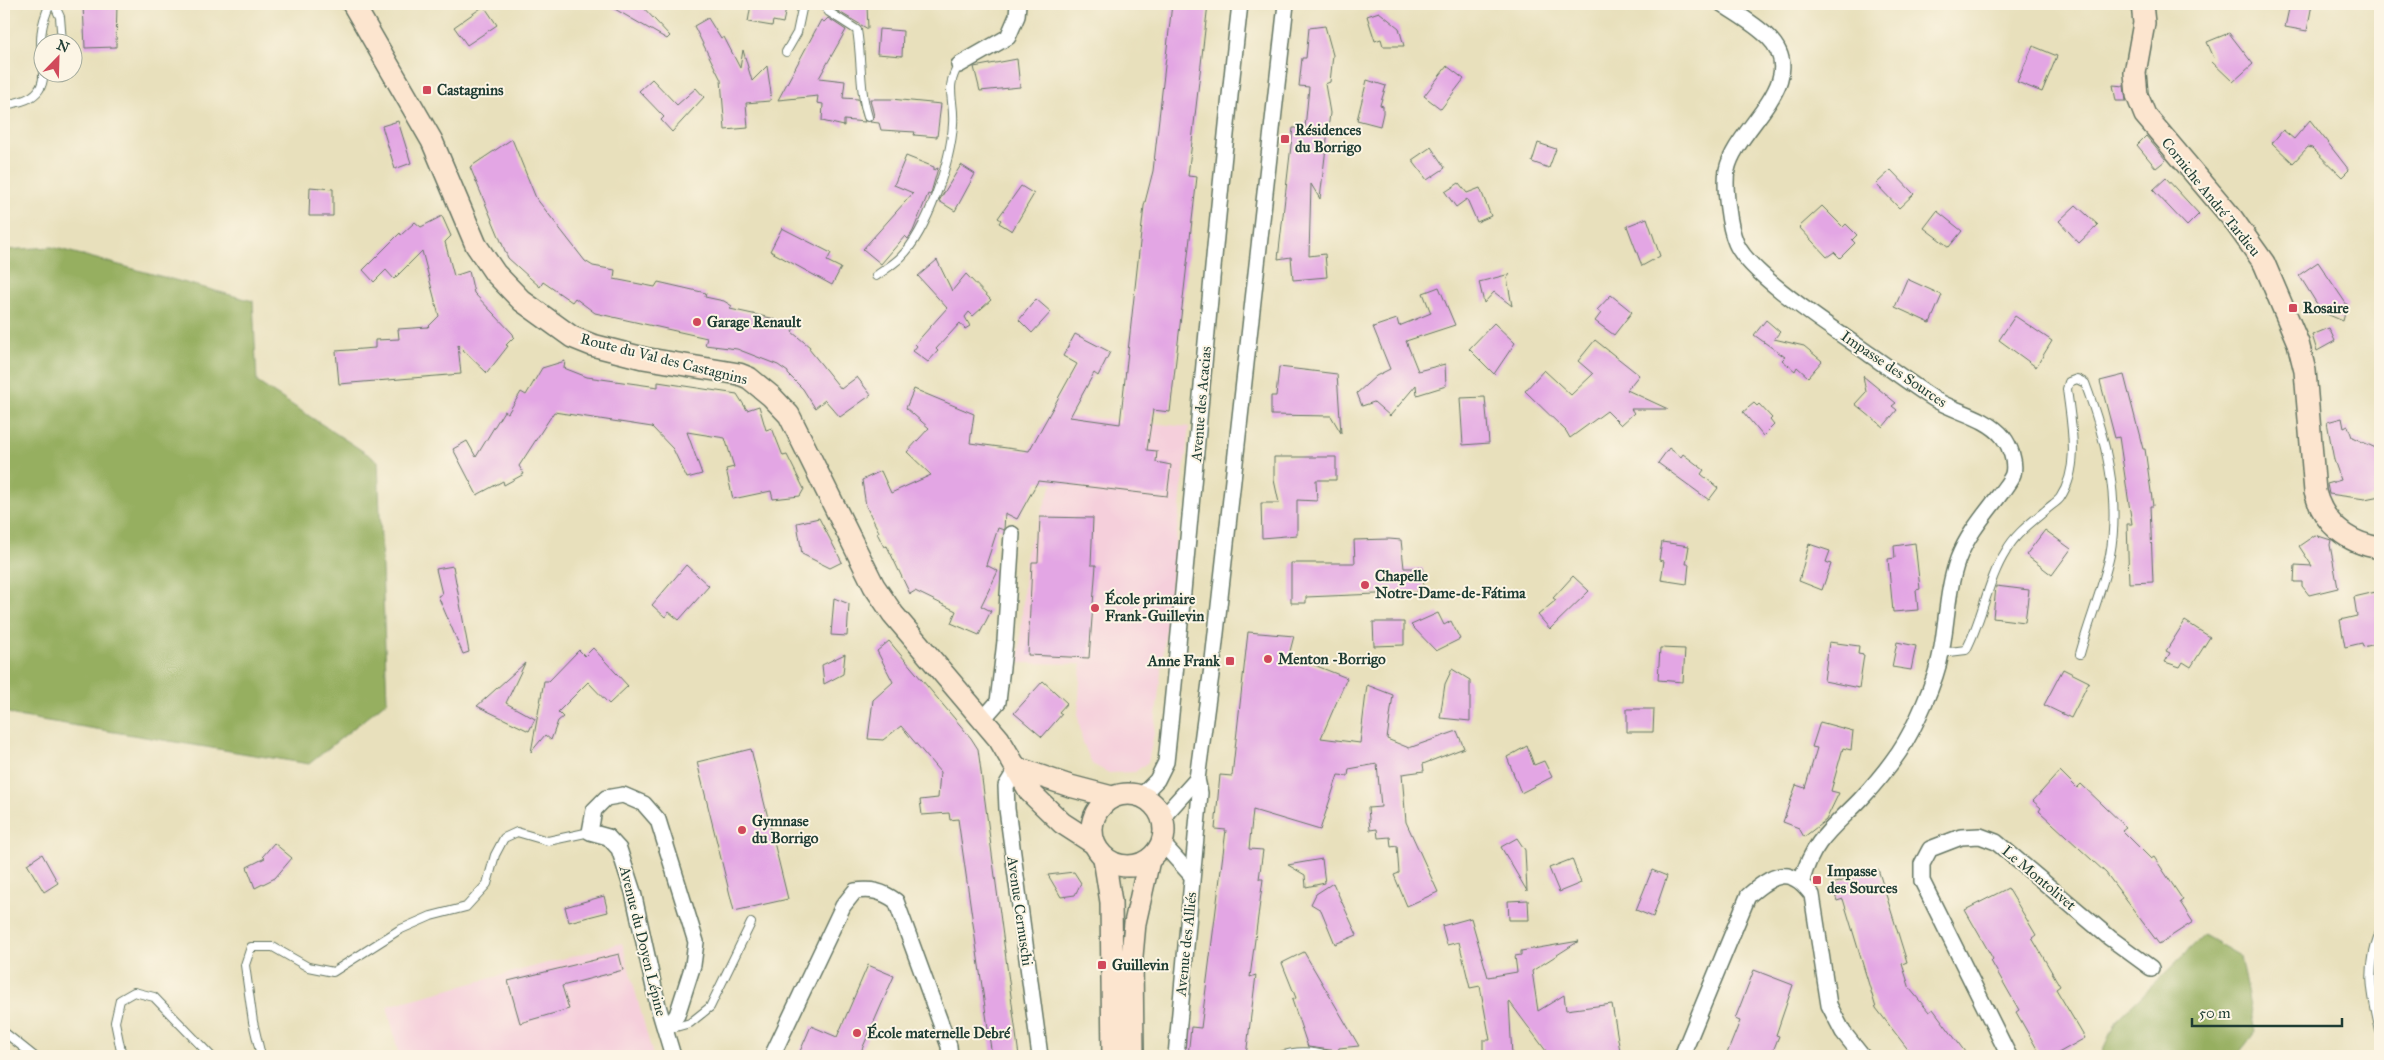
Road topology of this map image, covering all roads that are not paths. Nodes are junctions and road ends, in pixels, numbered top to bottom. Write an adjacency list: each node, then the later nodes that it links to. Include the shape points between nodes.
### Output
1 (52, 4): 10 (lane, via 43,18); 11 (lane, via 60,17)
2 (353, 4): 22 (street, Route du Val des Castagnins, via 432,142 476,245 494,273 522,301 572,337 643,358 739,374 758,384 789,415 874,586 922,652)
3 (806, 4): 12 (lane, via 797,33)
4 (823, 4): 16 (lane, via 829,12 857,30 863,100)
5 (1018, 4): 13 (street, via 1017,16 1008,37)
6 (1240, 4): 25 (street, Avenue des Acacias, via 1222,162 1166,762 1156,780)
7 (1286, 4): 24 (street)
8 (1722, 4): 20 (street, Impasse des Sources, via 1769,38 1780,56 1781,76 1774,95 1737,146 1727,170 1731,229 1737,246 1759,271 1804,308 1934,398 1985,422 2003,437 2014,458 2013,475 1959,558)
9 (2142, 4): 19 (street, Corniche André Tardieu, via 2144,23 2135,73 2137,95 2145,115 2232,218 2264,263 2305,371 2315,492 2320,509 2333,527 2349,539)
10 (41, 32)
11 (61, 32)
12 (786, 52)
13 (959, 65): 17 (lane, via 951,76 953,124 948,155 926,220 901,257)
14 (43, 82): 15 (lane, via 38,93 24,101)
15 (4, 105)
16 (868, 117)
17 (876, 276)
18 (1012, 534): 22 (street, via 998,702)
19 (2380, 548)
20 (1941, 653): 21 (lane, via 1966,650 2006,550 2023,530 2060,498 2069,474 2073,442 2067,389 2069,382 2078,379 2085,383 2096,413 2107,451 2114,503 2110,554); 33 (street, Impasse des Sources, via 1934,681 1900,750 1862,798 1819,840)
21 (2080, 654)
22 (983, 719): 23 (street, Route du Val des Castagnins)
23 (1017, 768): 26 (street); 30 (street, Route du Val des Castagnins, via 1030,792); 47 (street, Avenue Cernuschi, via 1006,786 1007,809)
24 (1197, 779): 27 (street); 32 (street, via 1200,793)
25 (1141, 796): 26 (street, via 1122,794); 27 (street, via 1157,809)
26 (1112, 797): 30 (street, via 1096,812 1091,832)
27 (1162, 818): 29 (street)
28 (590, 832): 37 (street, Avenue du Doyen Lépine, via 608,838 619,849 633,892); 37 (street, Avenue du Doyen Lépine, via 594,810 606,798 623,795 644,804 658,820 696,942 693,965 677,1015); 43 (lane, via 548,840 517,832 504,838 495,855 487,884 466,908 431,916 400,930 333,972 308,967 273,947 251,947 245,964)
29 (1162, 843): 31 (street); 32 (street, Avenue des Alliés)
30 (1098, 851): 31 (street, via 1112,864 1131,867); 48 (street, via 1111,902)
31 (1149, 860): 49 (street, via 1134,922)
32 (1192, 876): 50 (street, Avenue des Alliés)
33 (1802, 880): 53 (street, via 1786,876 1768,879 1748,896); 54 (street, via 1812,895 1829,1005)
34 (750, 923): 37 (lane, via 710,1006 690,1023)
35 (2380, 931): 38 (lane, via 2370,975)
36 (2151, 968): 55 (street, Le Montolivet, via 2110,938 1996,842 1980,836 1961,837 1930,849 1922,864 1922,881)
37 (666, 1029): 44 (street, Avenue du Doyen Lépine)
38 (2380, 1031)
39 (4, 1032): 40 (lane)
40 (34, 1056)
41 (122, 1056): 42 (lane, via 115,1022 120,1000 134,992 154,997)
42 (211, 1056)
43 (261, 1056)
44 (673, 1056)
45 (772, 1056): 46 (street, via 843,906 855,891 868,889 884,893 896,901)
46 (950, 1056)
47 (1040, 1056)
48 (1113, 1056)
49 (1133, 1056)
50 (1176, 1056)
51 (1281, 1056): 52 (lane, via 1292,1052)
52 (1329, 1056)
53 (1682, 1056)
54 (1862, 1056)
55 (2009, 1056)

